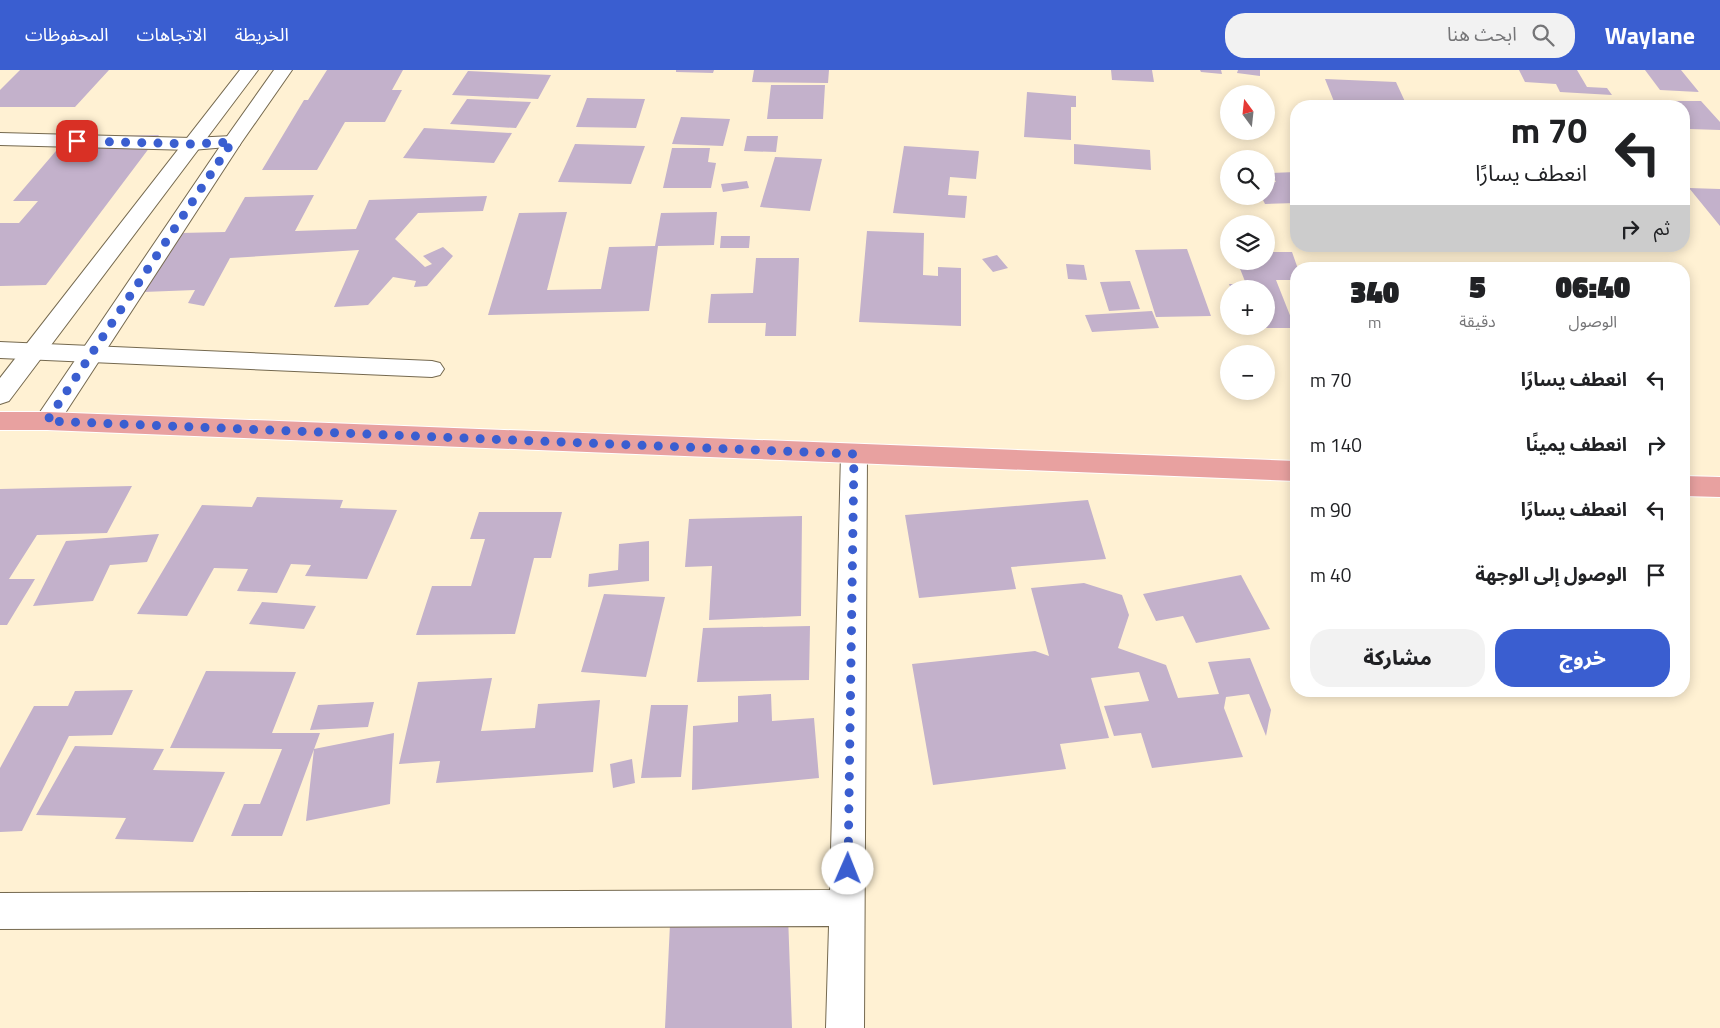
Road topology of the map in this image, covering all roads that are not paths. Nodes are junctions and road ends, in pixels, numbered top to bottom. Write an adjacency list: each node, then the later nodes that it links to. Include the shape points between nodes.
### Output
1 (248, 70): 5 (street)
2 (283, 70): 4 (street)
3 (0, 138): 5 (street)
4 (232, 142): 5 (street); 8 (street)
5 (192, 144): 7 (street)
6 (0, 350): 7 (street)
7 (34, 351): 8 (street); 10 (street)
8 (93, 352): 9 (street); 12 (street)
9 (432, 369)
10 (0, 395)
11 (0, 421): 12 (main road)
12 (47, 421): 13 (main road)
13 (854, 454): 14 (main road); 17 (street)
14 (1290, 471)
15 (1690, 486): 16 (main road)
16 (1720, 487)
17 (847, 908): 18 (street); 19 (street)
18 (0, 911)
19 (845, 1028)

